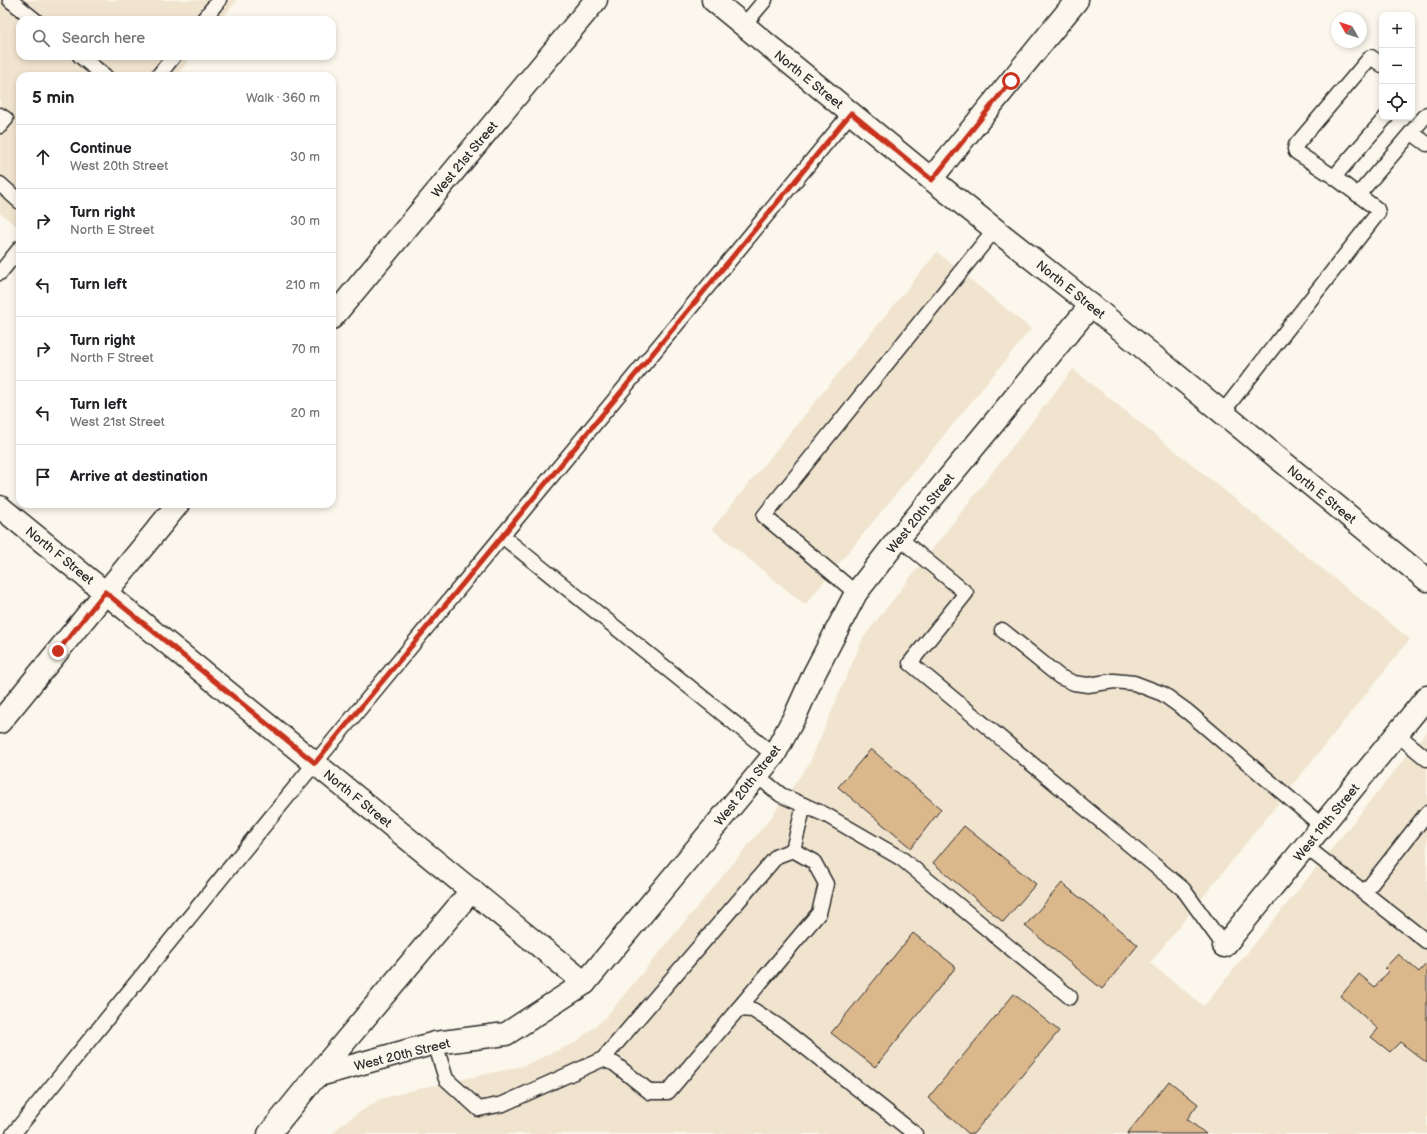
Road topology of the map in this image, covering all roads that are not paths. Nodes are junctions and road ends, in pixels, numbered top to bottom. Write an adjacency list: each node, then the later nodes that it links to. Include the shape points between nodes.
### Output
1 (10, 0): 7 (lane)
2 (218, 0): 8 (lane)
3 (596, 0): 31 (street, West 21st Street)
4 (713, 0): 9 (street, North E Street)
5 (765, 0): 9 (lane)
6 (1077, 0): 23 (street)
7 (30, 16)
8 (205, 16)
9 (744, 25): 15 (street, North E Street)
10 (85, 60): 13 (lane)
11 (171, 60): 14 (lane)
12 (1379, 63): 22 (lane, via 1371,57 1296,145 1296,152)
13 (100, 72)
14 (161, 72)
15 (851, 113): 23 (street, North E Street); 35 (lane)
16 (1427, 114): 20 (lane)
17 (0, 115): 19 (lane, via 6,119)
18 (1383, 120): 22 (lane)
19 (0, 126)
20 (1412, 133): 21 (lane); 25 (lane)
21 (1427, 144)
22 (1334, 177): 25 (lane)
23 (932, 180): 27 (street, North E Street)
24 (0, 184): 26 (lane)
25 (1358, 195): 32 (lane, via 1377,209 1378,213)
26 (16, 198)
27 (995, 229): 30 (street, North E Street); 39 (lane, via 764,516)
28 (16, 253): 29 (lane)
29 (0, 273)
30 (1091, 305): 32 (street, North E Street); 36 (street, West 20th Street)
31 (336, 313)
32 (1222, 413): 37 (street, North E Street)
33 (0, 506): 38 (street, North F Street)
34 (175, 508): 38 (street)
35 (502, 536): 44 (lane); 46 (lane)
36 (898, 538): 39 (street, West 20th Street); 56 (lane, via 966,593 910,663 1183,889)
37 (1427, 580)
38 (105, 592): 42 (street); 46 (street, North F Street)
39 (856, 593): 44 (street, West 20th Street)
40 (1002, 630): 50 (lane, via 1060,677 1074,683 1134,683 1163,694 1188,712)
41 (1427, 697): 43 (street, West 19th Street)
42 (0, 722)
43 (1397, 734): 45 (lane); 50 (street, West 19th Street)
44 (774, 755): 47 (street, West 20th Street)
45 (1427, 759)
46 (315, 763): 53 (street, North F Street); 63 (lane)
47 (756, 775): 48 (lane, via 781,795); 57 (street, West 20th Street)
48 (804, 805): 52 (lane); 58 (lane, via 826,815 902,860)
49 (1427, 813): 54 (lane)
50 (1322, 826): 51 (street, West 19th Street)
51 (1305, 846): 54 (lane); 56 (street, West 19th Street)
52 (793, 850): 59 (lane, via 814,862 826,884 819,913); 61 (lane, via 777,856)
53 (472, 890): 57 (street, North F Street); 62 (street, West 20th Street)
54 (1364, 892): 55 (lane, via 1426,941)
55 (1427, 939)
56 (1224, 946)
57 (585, 983): 60 (street, West 20th Street, via 506,1034)
58 (1070, 997)
59 (738, 1009): 61 (lane, via 668,1092 650,1092 615,1064); 65 (lane, via 753,1010 781,1028)
60 (434, 1043): 61 (lane, via 446,1079 479,1109 503,1104); 62 (street, West 20th Street)
61 (603, 1059)
62 (316, 1076): 64 (street, West 20th Street)
63 (13, 1134)
64 (269, 1134)
65 (915, 1134)

